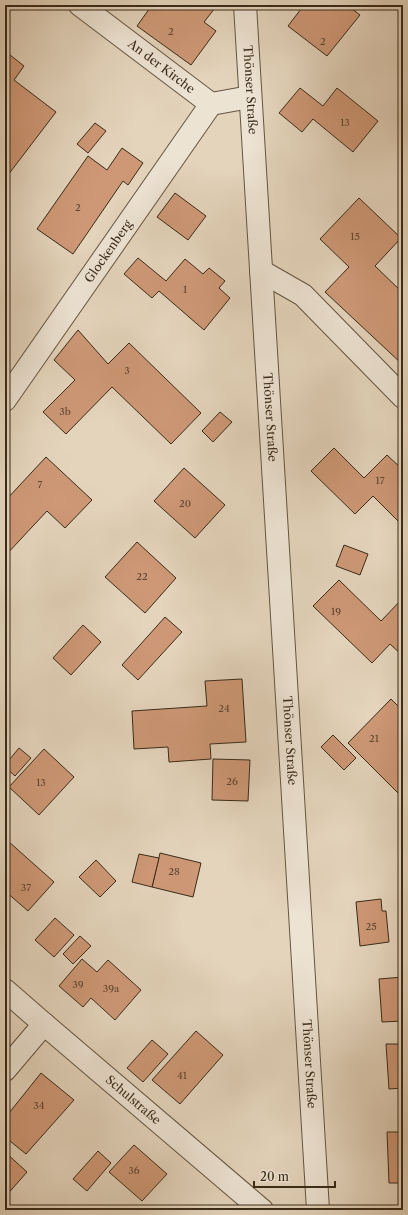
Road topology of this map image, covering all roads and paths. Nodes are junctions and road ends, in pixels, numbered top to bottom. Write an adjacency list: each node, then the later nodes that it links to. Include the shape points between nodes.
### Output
1 (80, 5): 4 (street, An der Kirche)
2 (245, 5): 3 (street, Thönser Straße)
3 (250, 97): 4 (street); 5 (street, Thönser Straße)
4 (211, 104): 7 (street, Glockenberg)
5 (261, 271): 6 (street, via 303,295); 12 (street, Thönser Straße)
6 (403, 398)
7 (5, 400)
8 (5, 990): 9 (street, Schulstraße)
9 (44, 1024): 10 (street); 11 (street, Schulstraße)
10 (5, 1070)
11 (262, 1210)
12 (318, 1210)

